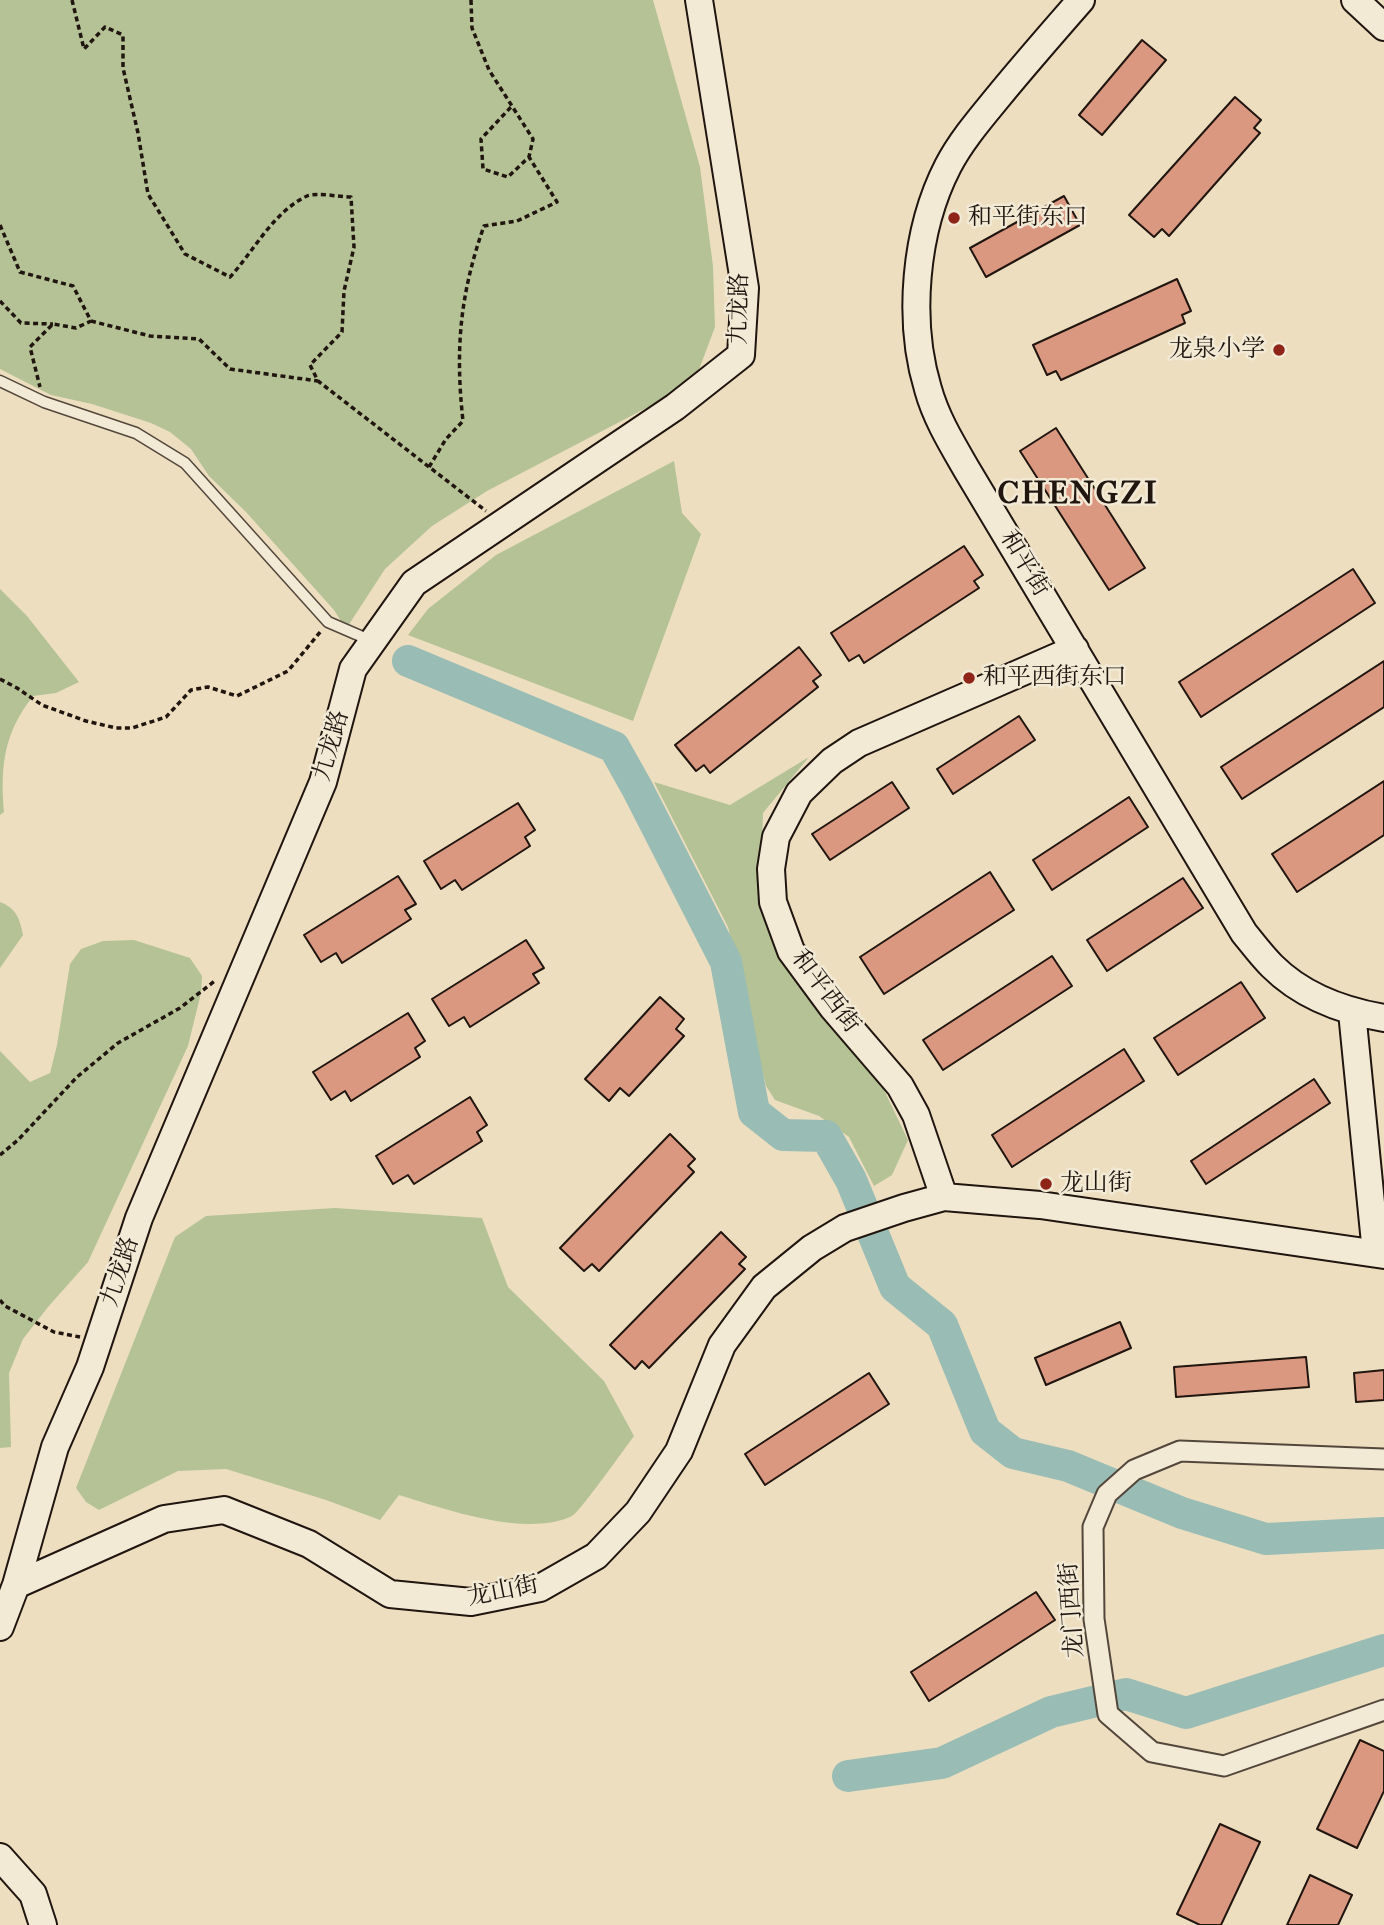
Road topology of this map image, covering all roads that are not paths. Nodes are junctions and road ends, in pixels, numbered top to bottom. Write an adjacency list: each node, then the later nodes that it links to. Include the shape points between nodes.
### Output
1 (699, 0): 6 (street, 九龙路, via 744,288 741,355 674,407 414,583)
2 (1081, 0): 7 (street, 和平街, via 976,124 949,165 929,220 916,307 918,346 928,391 944,429)
3 (1355, 0): 4 (street)
4 (1384, 27)
5 (0, 381): 6 (lane, via 44,402 136,433 185,463 328,622)
6 (372, 642): 13 (street, 九龙路, via 354,669 323,782 139,1217 90,1367 55,1447)
7 (1075, 649): 8 (street, 和平街, via 1244,933 1273,967 1309,993); 10 (street, 和平西街, via 859,743 799,793 776,837 771,869 773,902 791,951 900,1086 916,1115)
8 (1352, 1012): 9 (street, 和平街); 11 (street)
9 (1384, 1018)
10 (944, 1197): 11 (street, 龙山街); 13 (street, 龙山街, via 845,1228 811,1248 764,1287 722,1345 679,1451 638,1512 596,1556 540,1588 471,1602 390,1594 309,1544 224,1510 164,1519)
11 (1380, 1254)
12 (1384, 1459): 15 (street, 龙门西街, via 1180,1451 1133,1470 1107,1494 1093,1527 1094,1619 1108,1714 1152,1752 1224,1766)
13 (16, 1585): 14 (street, 九龙路)
14 (0, 1627)
15 (1384, 1710)
16 (0, 1857): 17 (street, via 33,1894)
17 (43, 1925)

